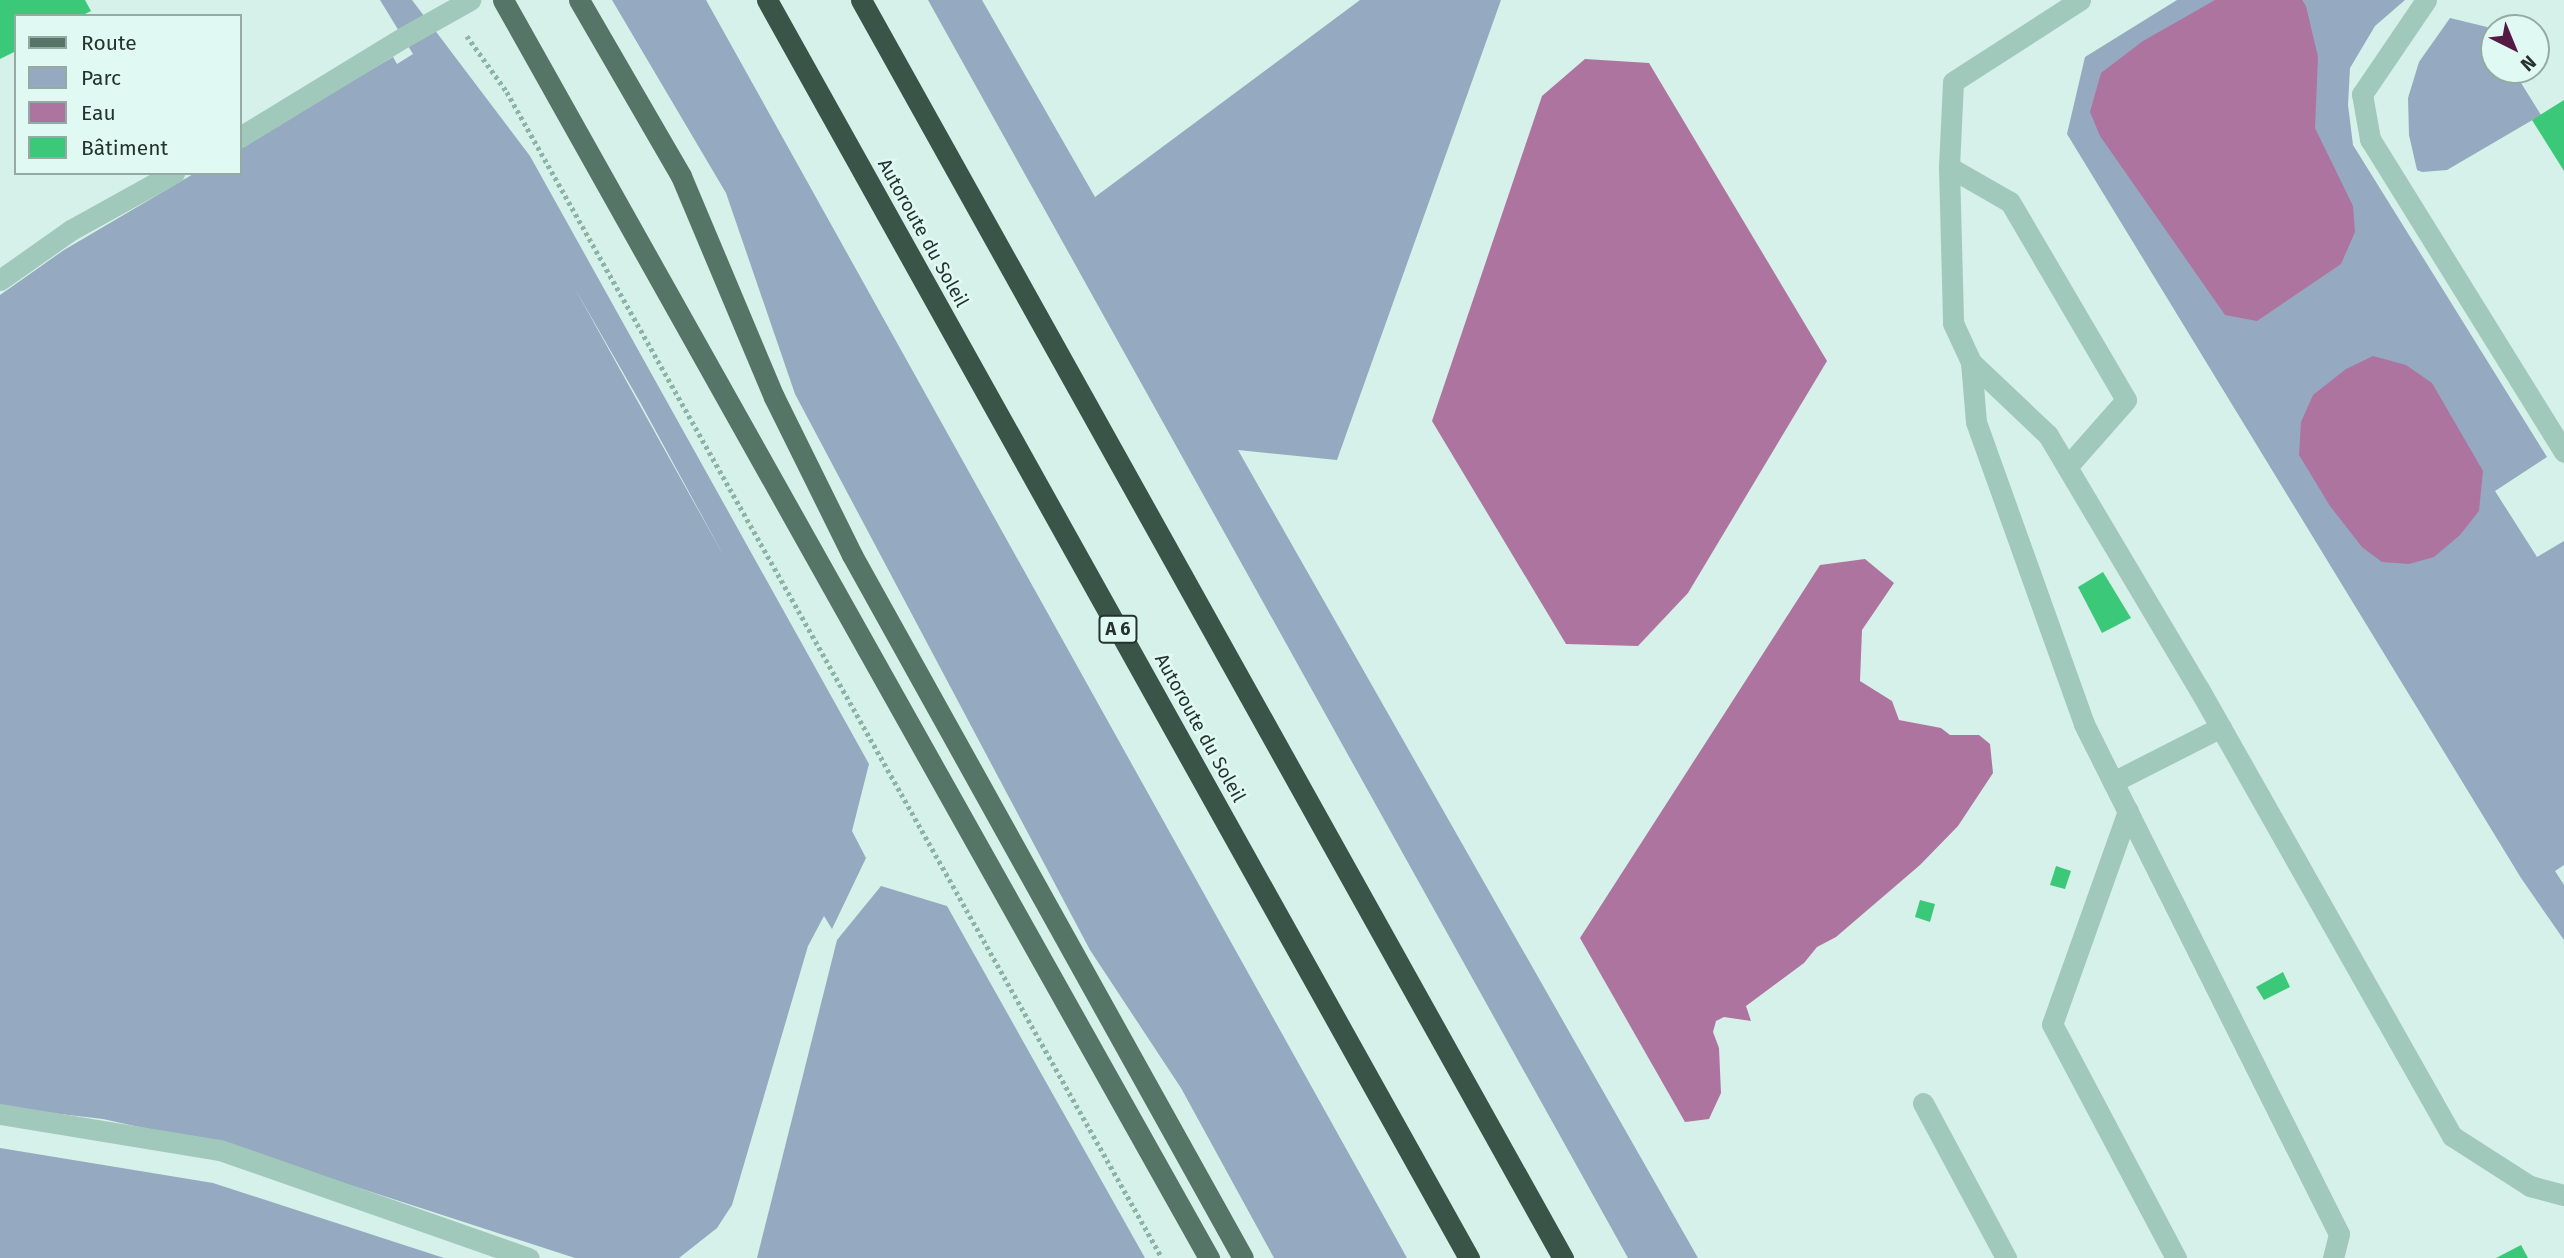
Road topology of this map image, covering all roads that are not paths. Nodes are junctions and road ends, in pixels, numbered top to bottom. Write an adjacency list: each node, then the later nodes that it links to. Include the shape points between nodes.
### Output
1 (470, 0): 8 (street, bridge)
2 (503, 0): 22 (main road)
3 (579, 0): 23 (main road, via 681,176 774,397 852,555)
4 (767, 0): 24 (highway, Autoroute du Soleil / A 6)
5 (861, 0): 25 (highway)
6 (2080, 0): 9 (street, via 1953,82)
7 (2426, 0): 13 (street, via 2362,94 2370,139)
8 (242, 135)
9 (1949, 167): 12 (street, via 1953,323); 14 (street, via 2010,202 2126,400)
10 (170, 175): 11 (street, via 71,230)
11 (0, 280)
12 (1971, 362): 14 (street, via 2048,435); 16 (street, via 1976,422 2084,724)
13 (2564, 452)
14 (2067, 467): 15 (street)
15 (2221, 727): 16 (street); 20 (street, via 2452,1136 2530,1186)
16 (2113, 782): 17 (street)
17 (2128, 811): 27 (street, via 2052,1024); 28 (street, via 2339,1234)
18 (1923, 1103): 26 (street)
19 (0, 1114): 21 (street, via 220,1150)
20 (2564, 1195)
21 (529, 1258)
22 (1209, 1258)
23 (1243, 1258)
24 (1469, 1258)
25 (1563, 1258)
26 (2007, 1258)
27 (2176, 1258)
28 (2333, 1258)

